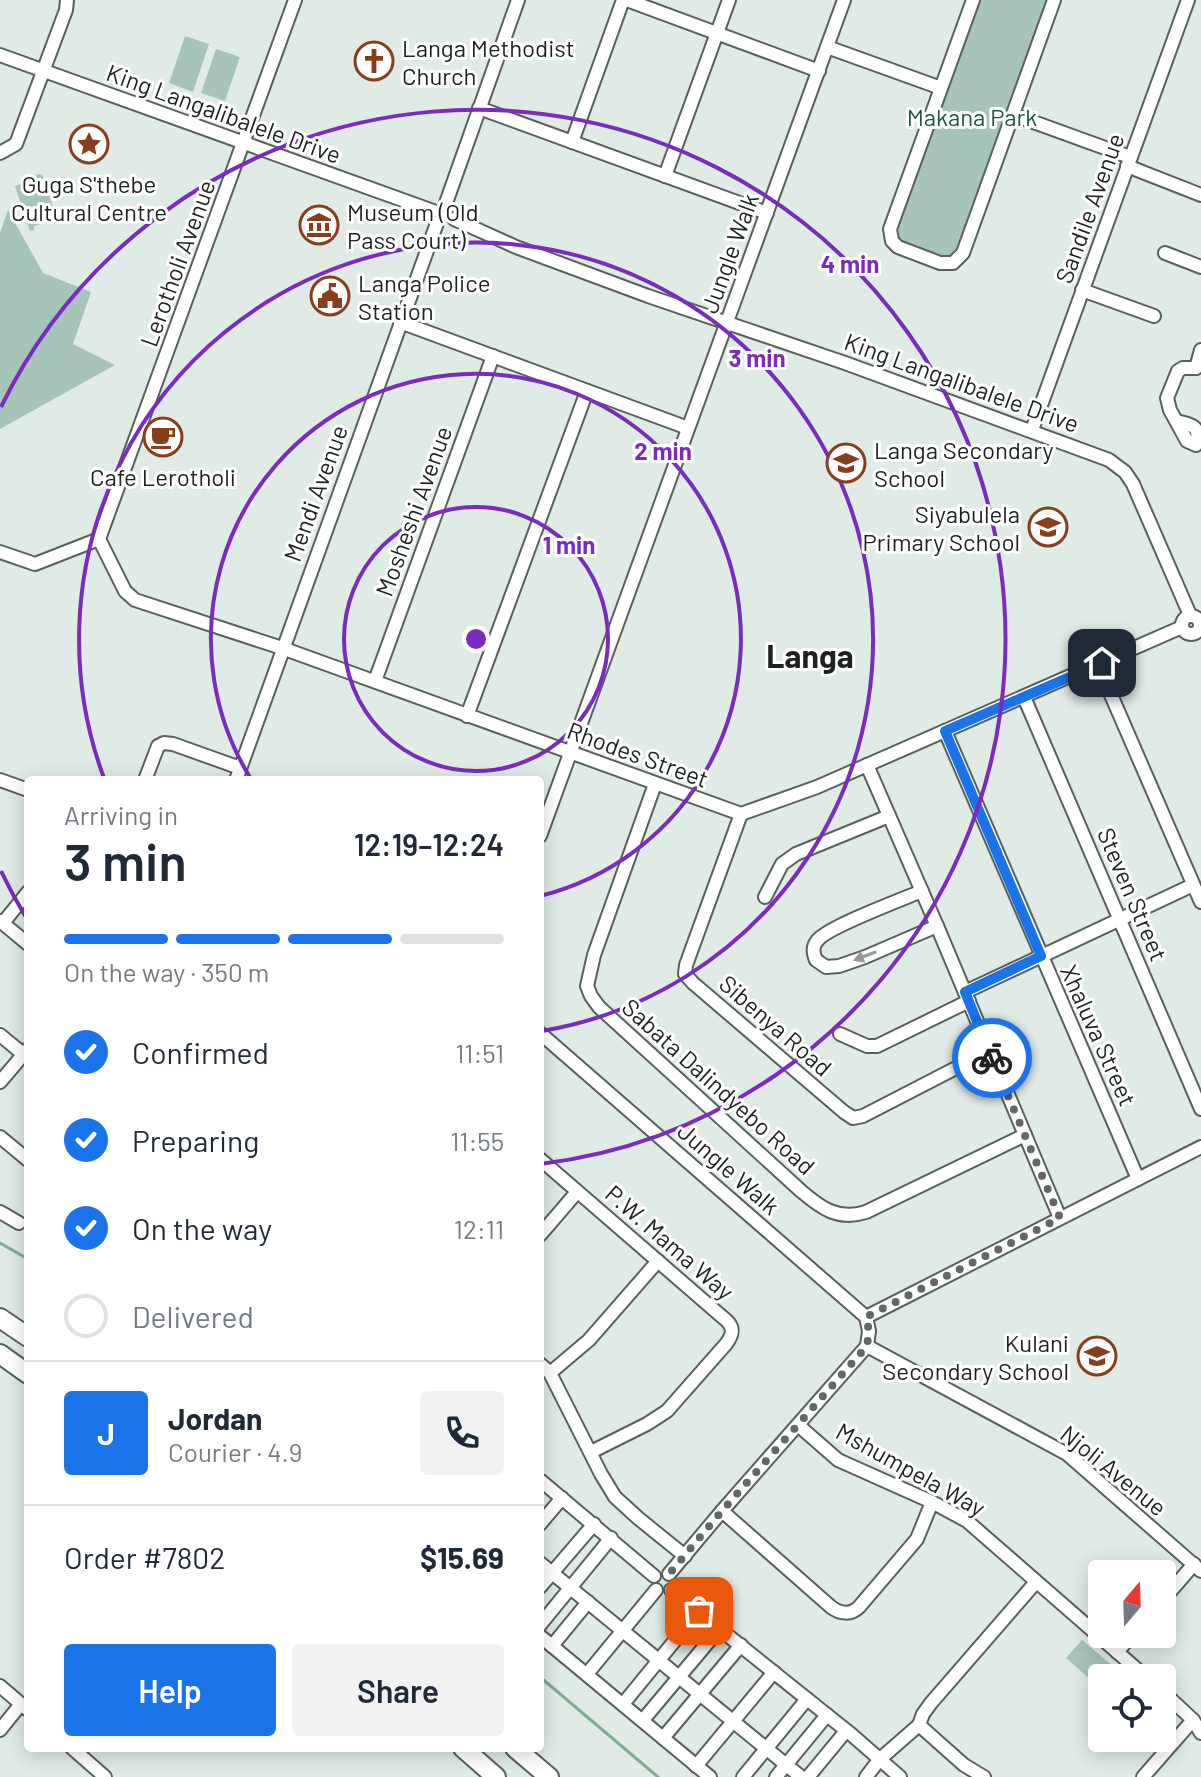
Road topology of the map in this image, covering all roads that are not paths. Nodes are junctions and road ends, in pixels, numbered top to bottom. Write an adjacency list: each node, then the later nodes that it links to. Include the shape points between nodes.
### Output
1 (67, 0): 13 (street)
2 (295, 0): 19 (street, Lerotholi Avenue)
3 (518, 0): 16 (street)
4 (625, 0): 10 (street); 18 (street)
5 (729, 0): 10 (street)
6 (844, 0): 11 (street, Jungle Walk)
7 (973, 0): 15 (street)
8 (1054, 0): 17 (street)
9 (1188, 0): 21 (street, Sandile Avenue)
10 (716, 33): 14 (street); 22 (street)
11 (827, 47): 14 (street, Jungle Walk); 15 (street)
12 (0, 55): 13 (street, King Langalibalele Drive)
13 (45, 71): 19 (street, King Langalibalele Drive); 20 (street, via 16,144)
14 (819, 71): 25 (street, Jungle Walk)
15 (941, 88): 17 (street, via 890,229 898,247 927,259 949,264 963,253)
16 (479, 108): 18 (street); 24 (street)
17 (1014, 115): 21 (street)
18 (572, 142): 22 (street)
19 (243, 144): 26 (street, King Langalibalele Drive); 41 (street, Lerotholi Avenue)
20 (0, 153)
21 (1128, 162): 23 (street); 30 (street, Sandile Avenue)
22 (665, 176): 25 (street)
23 (1201, 195)
24 (446, 203): 26 (street, via 439,204); 27 (street)
25 (767, 213): 33 (street, Jungle Walk)
26 (435, 217): 27 (street, via 447,225); 32 (street, Mendi Avenue)
27 (454, 219): 33 (street, King Langalibalele Drive, via 516,247)
28 (1165, 253): 29 (street)
29 (1201, 267)
30 (1082, 290): 31 (street); 40 (street, Sandile Avenue)
31 (1154, 316)
32 (400, 322): 35 (street); 44 (street, Mendi Avenue)
33 (727, 322): 39 (street, Jungle Walk); 40 (street, King Langalibalele Drive)
34 (1201, 350): 36 (street)
35 (493, 356): 37 (street); 45 (street, Mosheshi Avenue)
36 (1199, 370): 38 (street, via 1180,369 1167,394)
37 (587, 391): 39 (street); 48 (street)
38 (1176, 421)
39 (688, 428): 50 (street, Jungle Walk)
40 (1032, 430): 43 (street, King Langalibalele Drive, via 1101,456 1125,472)
41 (99, 539): 42 (street, via 35,564); 44 (street, Rhodes Street, via 125,591 135,600)
42 (0, 552)
43 (1198, 626): 47 (street, via 1189,634 1182,627)
44 (282, 648): 45 (street, Rhodes Street); 52 (street, Mendi Avenue)
45 (375, 681): 48 (street, Rhodes Street)
46 (1105, 681): 60 (street)
47 (1024, 697): 49 (street); 65 (street, Steven Street)
48 (467, 716): 50 (street, Rhodes Street)
49 (945, 731): 51 (street); 69 (street, Xhaluva Street)
50 (570, 752): 55 (street, Rhodes Street); 59 (street, Jungle Walk)
51 (867, 765): 57 (street); 58 (street)
52 (238, 774): 53 (street, via 164,743)
53 (147, 776)
54 (0, 780): 56 (street)
55 (655, 784): 57 (street, Rhodes Street); 79 (street, Sabata Dalindyebo Road, via 594,955 587,986 599,1007 801,1191 836,1215 866,1212)
56 (24, 789)
57 (741, 814): 74 (street, Sibenya Road, via 686,965 685,974 693,983 853,1118)
58 (889, 816): 61 (street); 63 (street, via 796,854 782,864)
59 (544, 825)
60 (1193, 885): 64 (street); 65 (street)
61 (922, 891): 67 (street); 67 (street, one-way to 61, via 839,966 826,967 816,960 813,950 823,934)
62 (24, 896): 66 (street)
63 (765, 897)
64 (1201, 902)
65 (1121, 919): 69 (street); 78 (street, Steven Street)
66 (1, 922): 68 (street)
67 (937, 926): 70 (street)
68 (24, 941)
69 (1041, 956): 70 (street); 84 (street, Xhaluva Street)
70 (967, 996): 71 (street, via 877,1046); 74 (street)
71 (840, 1034)
72 (0, 1035): 75 (street)
73 (544, 1036): 91 (street, Jungle Walk)
74 (989, 1051): 79 (street)
75 (24, 1052)
76 (24, 1057): 77 (street)
77 (0, 1082)
78 (1201, 1109)
79 (1025, 1135): 87 (street)
80 (0, 1137): 82 (street)
81 (1201, 1147): 84 (street)
82 (24, 1157)
83 (544, 1163): 85 (street, P.W. Mama Way)
84 (1138, 1179): 87 (street)
85 (577, 1192): 89 (street); 90 (street, P.W. Mama Way)
86 (0, 1212): 88 (street)
87 (1060, 1218): 91 (street)
88 (19, 1223)
89 (544, 1230)
90 (658, 1261): 96 (street, via 589,1340); 99 (street, P.W. Mama Way, via 727,1321 732,1335 667,1411)
91 (866, 1317): 94 (street)
92 (0, 1318): 93 (highway)
93 (24, 1334)
94 (867, 1346): 98 (street); 109 (street, Njoli Avenue, via 1067,1454)
95 (0, 1354): 97 (highway)
96 (545, 1369): 99 (street)
97 (24, 1371)
98 (798, 1425): 102 (street, Mshumpela Way, via 838,1460); 103 (street)
99 (591, 1452): 107 (street, via 615,1497)
100 (544, 1483): 101 (street)
101 (562, 1498): 104 (street); 105 (street)
102 (932, 1502): 103 (street, via 917,1539 859,1607 844,1613); 114 (street, Mshumpela Way, via 967,1521)
103 (722, 1511): 107 (street)
104 (544, 1519)
105 (594, 1524): 106 (street); 110 (street)
106 (611, 1538): 112 (street); 115 (street)
107 (685, 1556): 111 (street)
108 (544, 1566): 110 (street)
109 (1198, 1568): 116 (street)
110 (552, 1573): 113 (street); 115 (street)
111 (669, 1574): 112 (street); 118 (street)
112 (654, 1576): 117 (street)
113 (544, 1582)
114 (1036, 1582): 128 (street, Mshumpela Way); 144 (street, via 931,1703)
115 (570, 1588): 119 (street); 121 (street)
116 (1176, 1588)
117 (656, 1590): 118 (street); 123 (street)
118 (671, 1590): 120 (street)
119 (588, 1602): 123 (street); 126 (street)
120 (699, 1611): 122 (street); 129 (street)
121 (544, 1620)
122 (720, 1628): 125 (street); 133 (street)
123 (623, 1631): 129 (street); 132 (street)
124 (544, 1639): 126 (street)
125 (741, 1645): 131 (street); 135 (street)
126 (552, 1646): 132 (street)
127 (1121, 1648): 128 (street)
128 (1117, 1652): 130 (street, Mshumpela Way)
129 (658, 1661): 133 (street); 137 (street)
130 (1131, 1664)
131 (774, 1672): 136 (street); 143 (street)
132 (587, 1674): 137 (street)
133 (679, 1677): 135 (street); 141 (street)
134 (0, 1686): 139 (street)
135 (700, 1694): 143 (street); 148 (street)
136 (807, 1699): 140 (street); 149 (street)
137 (623, 1704): 141 (street)
138 (1176, 1704): 142 (street)
139 (24, 1707): 145 (street)
140 (827, 1715): 146 (street); 154 (street)
141 (643, 1720): 148 (street)
142 (1193, 1720): 147 (street); 167 (street)
143 (733, 1722): 149 (street); 155 (street)
144 (919, 1725): 153 (street); 166 (street)
145 (0, 1730)
146 (846, 1731): 153 (street); 163 (street)
147 (1201, 1733)
148 (663, 1738): 155 (street)
149 (766, 1749): 154 (street); 160 (street)
150 (77, 1752): 156 (street)
151 (468, 1752): 157 (highway)
152 (520, 1752): 158 (highway)
153 (880, 1759): 164 (street); 165 (street)
154 (786, 1765): 161 (street); 162 (street)
155 (696, 1766): 159 (street)
156 (105, 1777)
157 (496, 1777)
158 (549, 1777)
159 (710, 1777)
160 (743, 1777)
161 (776, 1777)
162 (801, 1777)
163 (808, 1777)
164 (866, 1777)
165 (900, 1777)
166 (984, 1777)
167 (1143, 1777)

